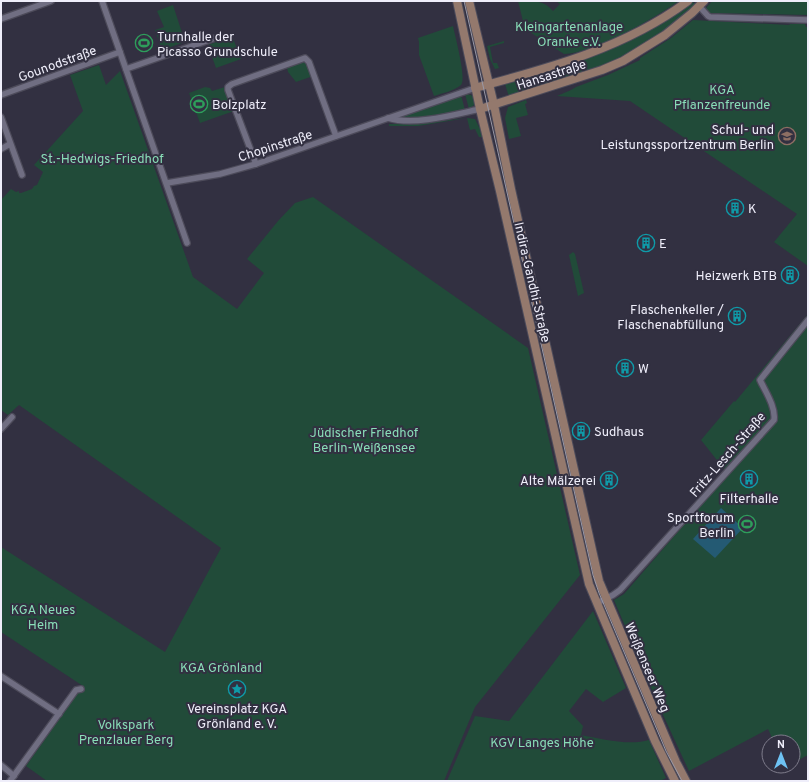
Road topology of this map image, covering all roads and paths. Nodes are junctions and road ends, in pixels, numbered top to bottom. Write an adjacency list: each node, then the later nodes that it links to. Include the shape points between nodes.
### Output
1 (52, 1): 7 (street)
2 (102, 1): 10 (street)
3 (457, 1): 13 (main road, Indira-Gandhi-Straße)
4 (468, 1): 12 (main road, Indira-Gandhi-Straße)
5 (688, 1): 12 (main road, Hansastraße, via 604,49)
6 (702, 4): 8 (street, via 710,17); 15 (main road, Hansastraße, via 665,36 623,61)
7 (1, 19)
8 (808, 20)
9 (215, 38): 11 (street)
10 (120, 52): 11 (street); 14 (street, Gounodstraße)
11 (126, 69): 24 (street)
12 (489, 85): 13 (main road, Hansastraße); 15 (main road, Indira-Gandhi-Straße)
13 (475, 88): 16 (main road, Indira-Gandhi-Straße); 18 (street, Chopinstraße)
14 (1, 94)
15 (494, 105): 16 (main road, Hansastraße); 25 (main road, Indira-Gandhi-Straße)
16 (480, 109): 18 (street, Chopinstraße, via 425,120); 26 (main road, Indira-Gandhi-Straße)
17 (1, 118): 20 (street)
18 (388, 118): 19 (street, Chopinstraße)
19 (336, 136): 22 (street, Chopinstraße); 22 (street, via 305,58 228,87)
20 (10, 144): 21 (street); 23 (street)
21 (1, 149)
22 (256, 164): 24 (street, Chopinstraße, via 220,174)
23 (22, 175)
24 (167, 183): 27 (street)
25 (511, 189): 26 (main road); 31 (main road, Indira-Gandhi-Straße)
26 (500, 191): 32 (main road, Indira-Gandhi-Straße)
27 (187, 243)
28 (808, 320): 33 (street, Fritz-Lesch-Straße, via 760,380 771,404 774,420 620,590)
29 (12, 417): 30 (street)
30 (1, 429)
31 (594, 559): 33 (main road, Weißenseer Weg)
32 (585, 568): 34 (main road, Weißenseer Weg)
33 (606, 598): 34 (street, Fritz-Lesch-Straße); 35 (main road, Weißenseer Weg)
34 (597, 603): 36 (main road, Weißenseer Weg)
35 (635, 667): 36 (main road); 40 (main road, Weißenseer Weg)
36 (626, 671): 41 (main road, Weißenseer Weg)
37 (1, 676): 39 (street)
38 (81, 689): 39 (street, via 76,690)
39 (59, 714): 43 (street)
40 (670, 749): 41 (main road); 46 (main road, Weißenseer Weg)
41 (661, 754): 45 (main road, Weißenseer Weg)
42 (1, 765): 43 (street)
43 (14, 776): 44 (street)
44 (10, 781)
45 (675, 781)
46 (686, 781)

